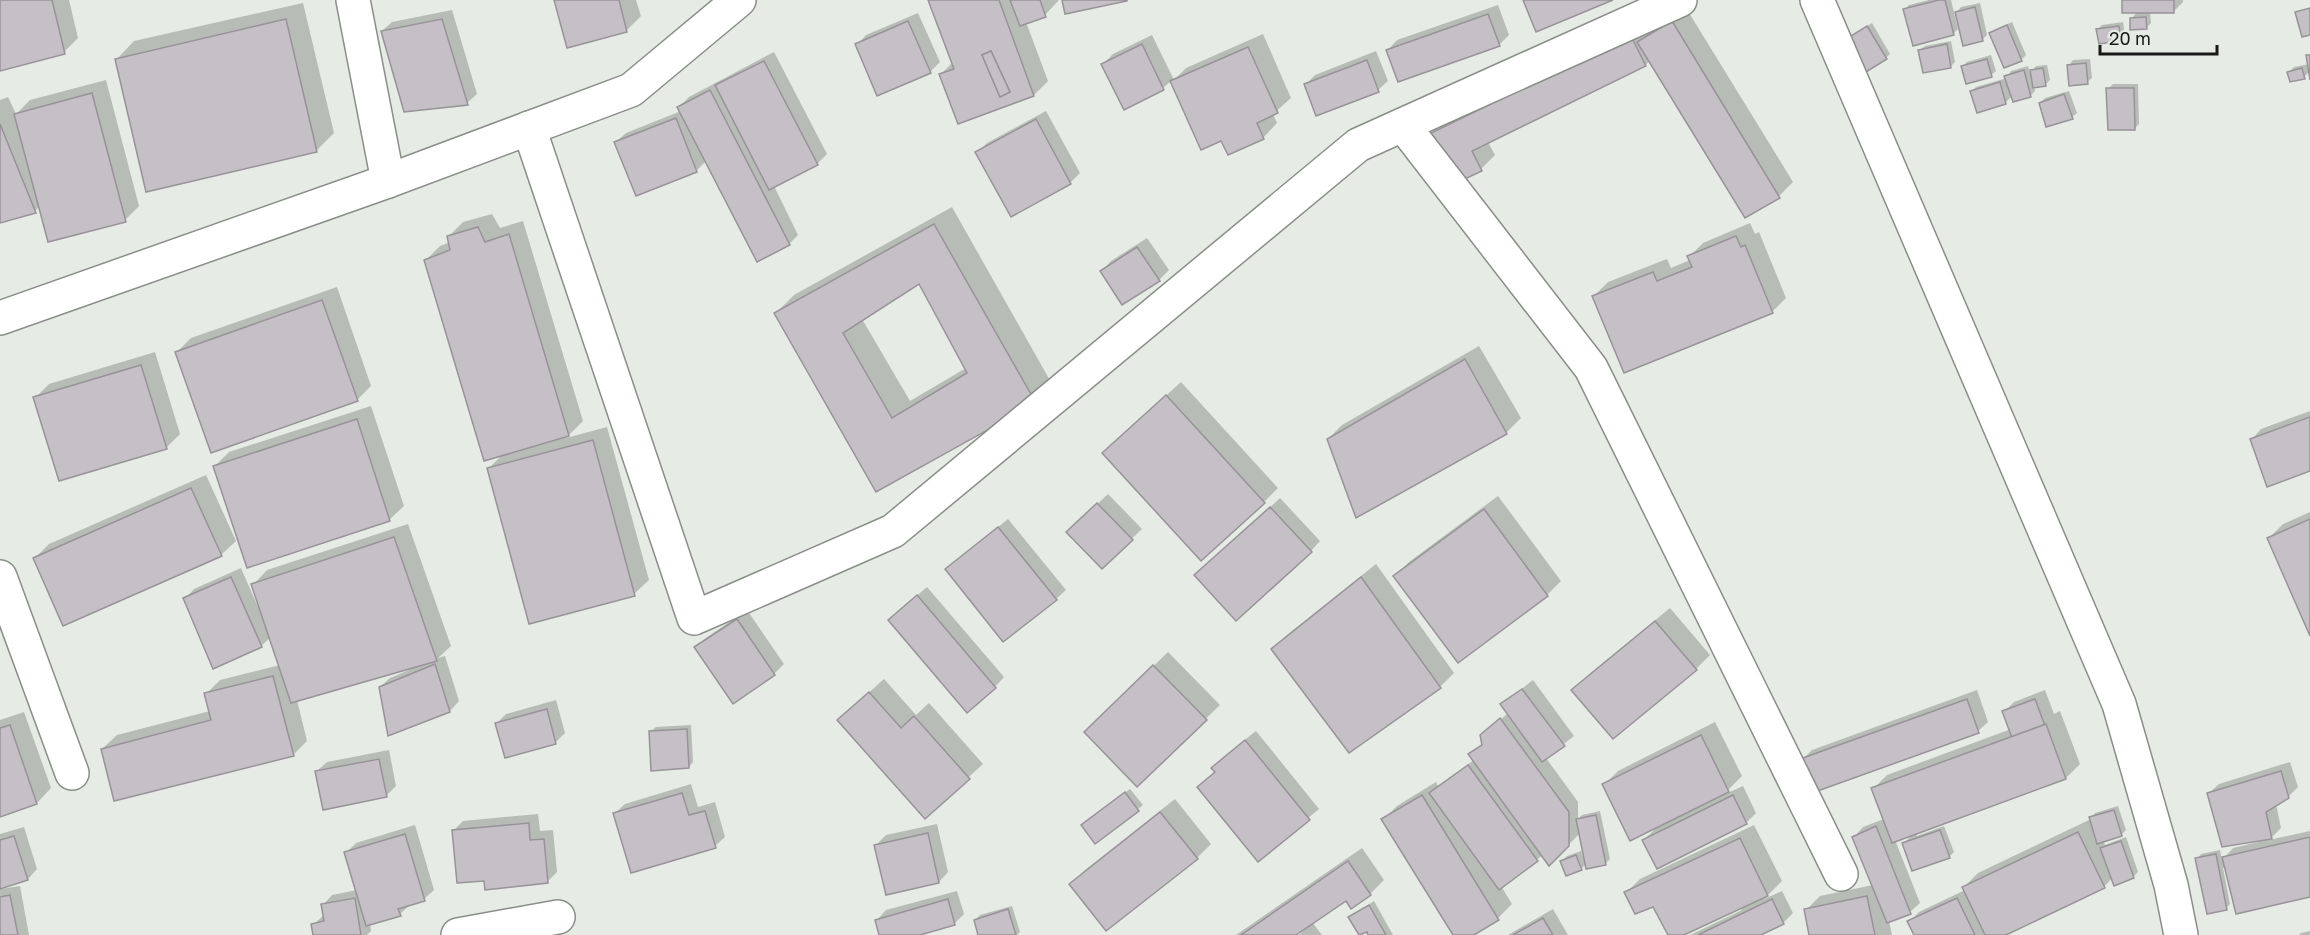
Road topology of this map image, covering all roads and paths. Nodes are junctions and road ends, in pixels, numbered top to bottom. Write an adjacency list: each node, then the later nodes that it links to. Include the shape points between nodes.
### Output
1 (353, 0): 7 (street)
2 (739, 0): 6 (street, via 631,90)
3 (1680, 0): 5 (street)
4 (1816, 0): 14 (street, via 2119,704 2171,885)
5 (1403, 125): 6 (street, via 1358,145 893,531 694,618); 11 (street, via 1592,368)
6 (529, 128): 7 (street)
7 (388, 181): 8 (street)
8 (0, 318)
9 (0, 577): 10 (street)
10 (72, 773)
11 (1841, 874)
12 (558, 917): 13 (street)
13 (458, 935)
14 (2181, 935)

